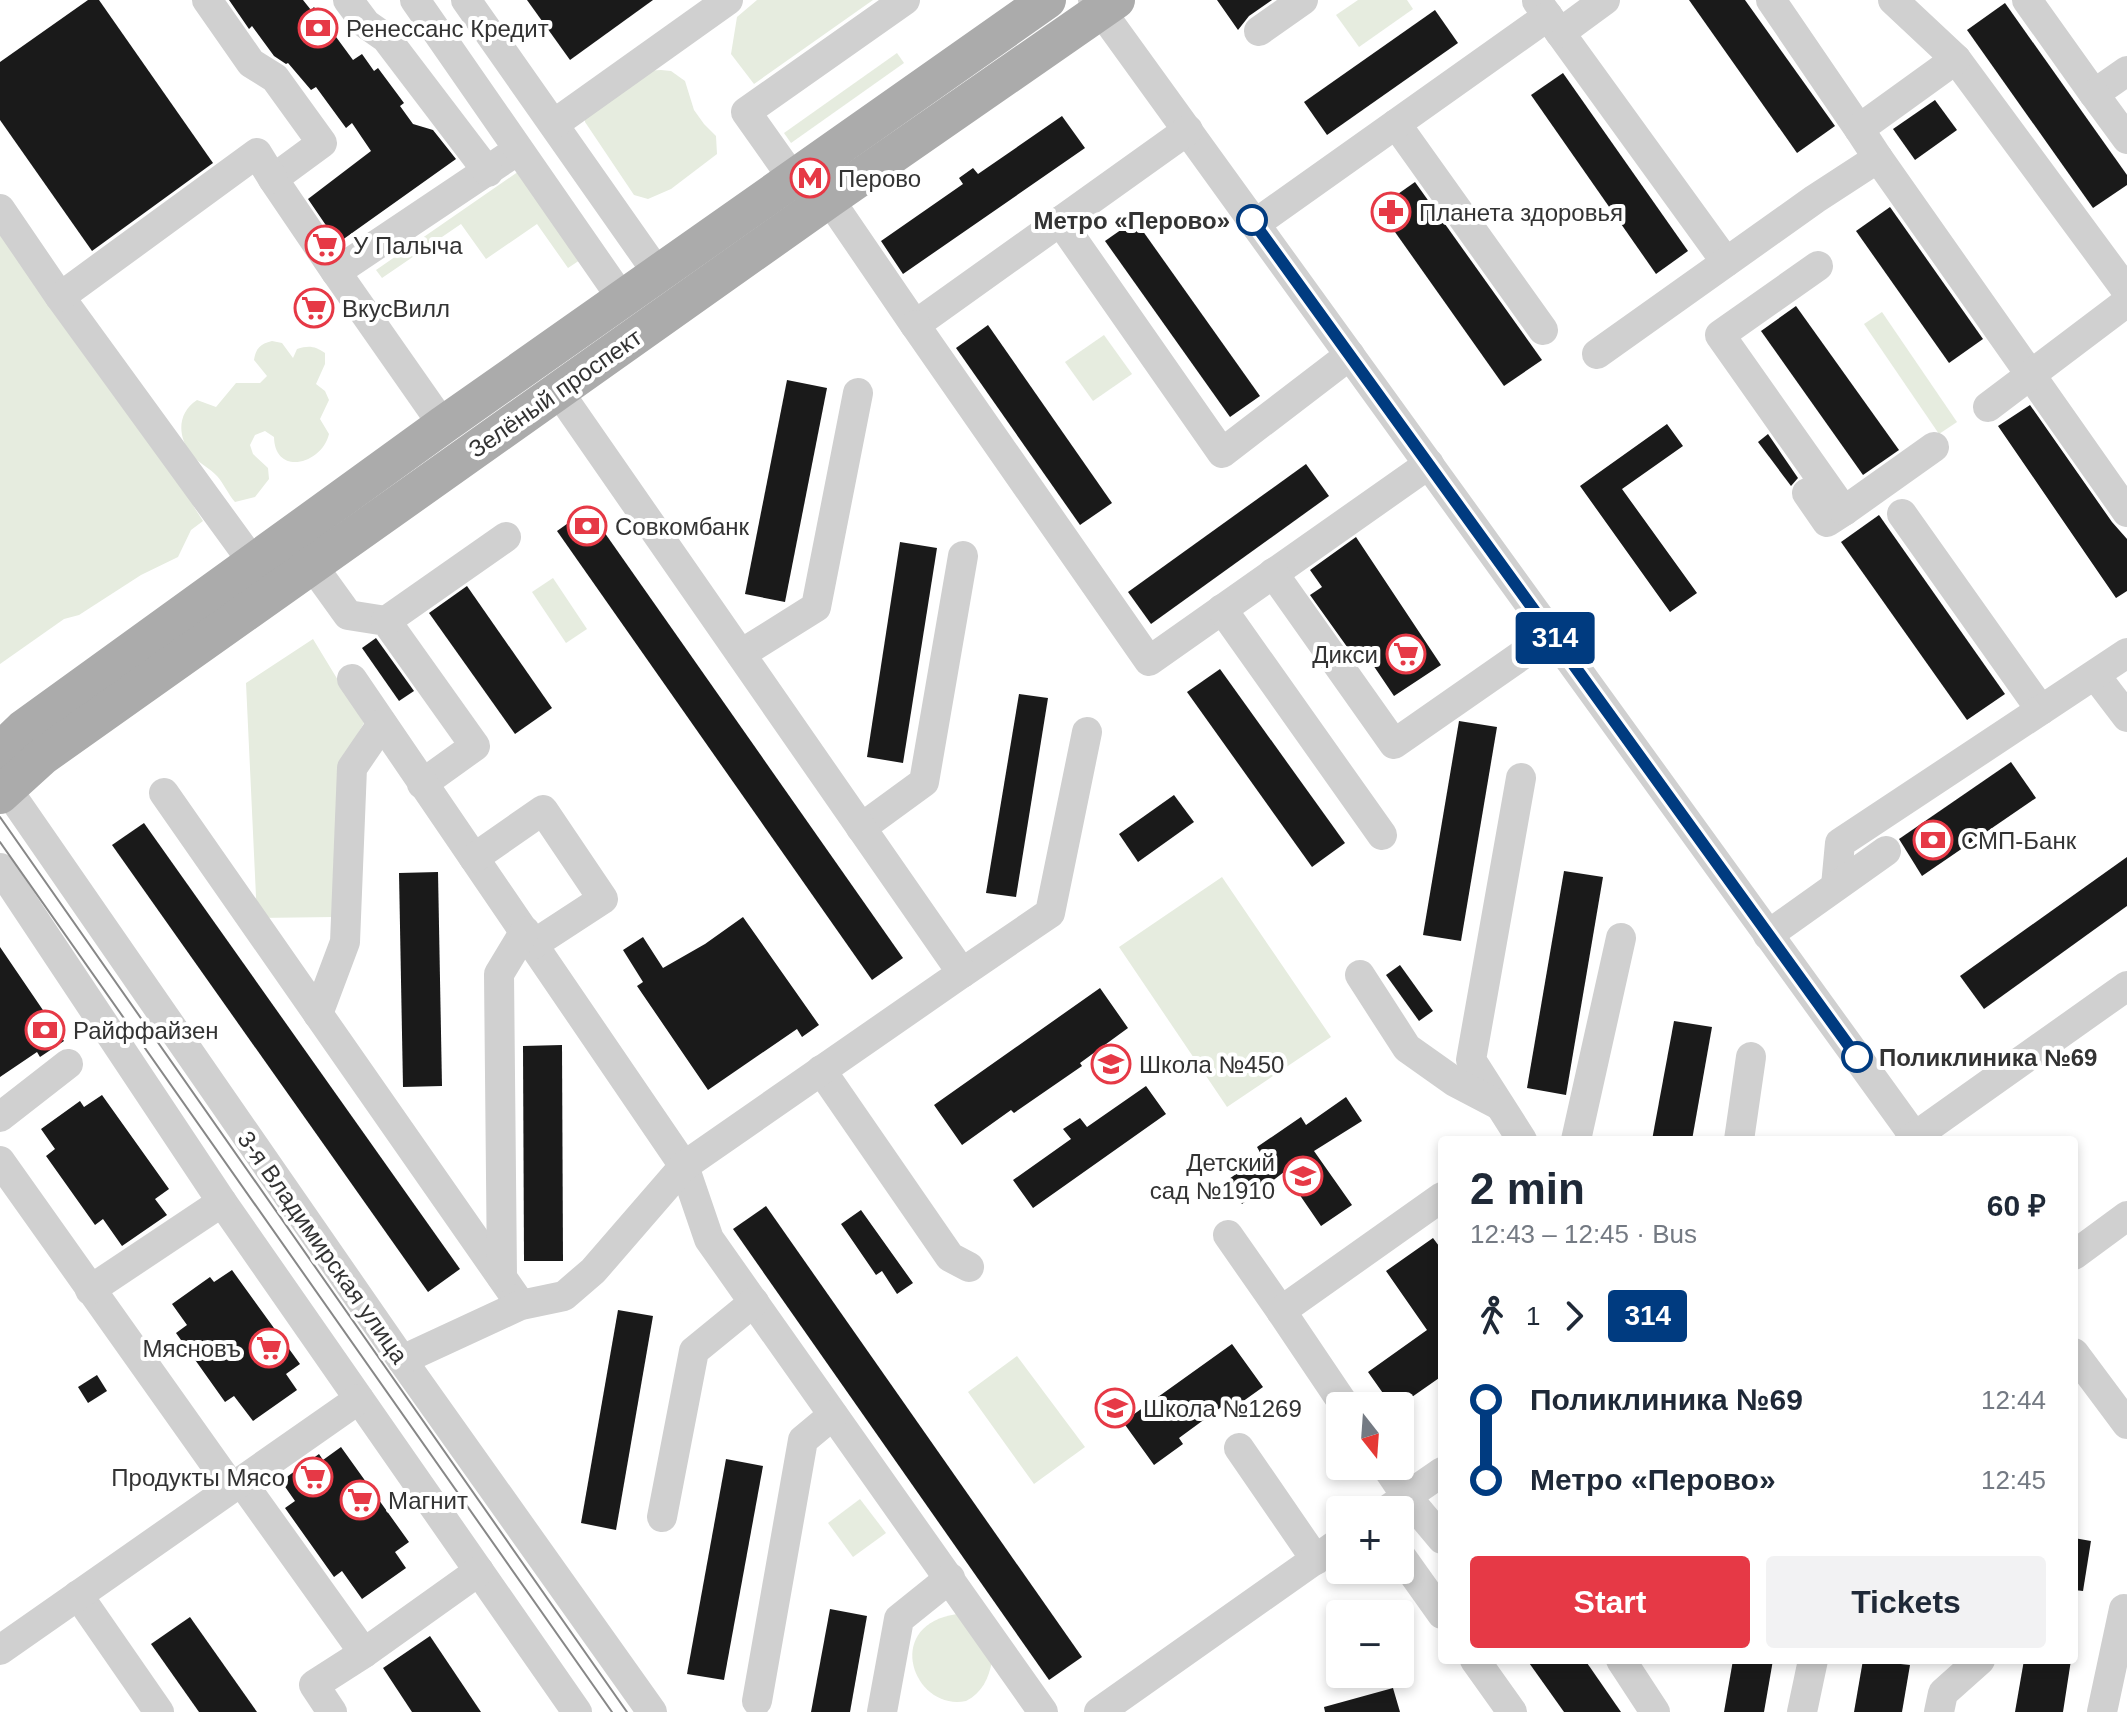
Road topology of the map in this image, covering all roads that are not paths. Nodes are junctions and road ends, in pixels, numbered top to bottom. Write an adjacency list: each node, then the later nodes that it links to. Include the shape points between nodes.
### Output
1 (207, 0): 27 (street, via 251,63 275,78 322,143)
2 (348, 0): 26 (street, via 366,24 386,38)
3 (415, 0): 24 (street)
4 (466, 0): 19 (street)
5 (728, 0): 19 (street)
6 (905, 0): 28 (street, via 746,112)
7 (1047, 0): 28 (main road, Зелёный проспект)
8 (1303, 0): 15 (street)
9 (1605, 0): 14 (street)
10 (1771, 0): 21 (street)
11 (1893, 0): 16 (street)
12 (2027, 0): 18 (street)
13 (1103, 3): 22 (street); 29 (main road, Зелёный проспект)
14 (1548, 16): 20 (street); 33 (street)
15 (1259, 31)
16 (1956, 59): 21 (street); 37 (street)
17 (2127, 71): 18 (street)
18 (2094, 94): 23 (street)
19 (554, 124): 36 (street)
20 (1396, 124): 32 (street); 42 (street)
21 (1859, 129): 25 (street)
22 (1188, 130): 31 (street); 32 (street)
23 (2127, 139)
24 (518, 150): 26 (street); 39 (street)
25 (1878, 158): 33 (street); 45 (street)
26 (488, 172): 35 (street)
27 (273, 179): 35 (street); 38 (street, via 257,153)
28 (794, 180): 36 (main road, Зелёный проспект)
29 (829, 199): 41 (street); 46 (main road, Зелёный проспект)
30 (0, 209): 38 (street)
31 (1060, 221): 41 (street); 44 (street, via 1222,453)
32 (1255, 224): 44 (street)
33 (1726, 262): 43 (street)
34 (1818, 266): 53 (street, via 1720,335)
35 (336, 272): 49 (street)
36 (659, 275): 39 (main road, Зелёный проспект)
37 (2127, 291)
38 (60, 297): 58 (street)
39 (623, 300): 49 (main road, Зелёный проспект)
40 (2127, 302): 45 (street)
41 (915, 325): 61 (street, via 1149,661)
42 (1543, 330)
43 (1597, 354)
44 (1350, 355): 51 (street)
45 (2030, 374): 48 (street); 54 (street)
46 (558, 391): 59 (main road, Зелёный проспект); 65 (street)
47 (858, 393): 65 (street, via 816,607)
48 (1988, 407)
49 (443, 425): 58 (main road, Зелёный проспект)
50 (1934, 447): 53 (street)
51 (1429, 464): 60 (street); 63 (street)
52 (1807, 493): 53 (street, via 1827,522)
53 (1844, 511)
54 (2127, 512)
55 (1902, 514): 68 (street)
56 (506, 537): 62 (street)
57 (963, 556): 77 (street, via 924,782)
58 (252, 561): 72 (main road, Зелёный проспект)
59 (312, 565): 62 (street, via 348,615); 75 (main road, Зелёный проспект)
60 (1273, 573): 61 (street); 63 (street, via 1394,744)
61 (1222, 609): 78 (street)
62 (386, 621): 74 (street, via 475,746)
63 (1552, 634): 83 (street)
64 (2127, 653): 66 (street)
65 (741, 654): 77 (street)
66 (2095, 675): 68 (street); 69 (street)
67 (352, 679): 70 (street)
68 (2041, 710): 82 (street, via 1840,843)
69 (2127, 717)
70 (382, 724): 74 (street); 89 (street, via 352,768 345,942)
71 (1087, 732): 86 (street, via 1050,913)
72 (0, 751)
73 (1521, 778): 93 (street, via 1471,1060)
74 (422, 784): 80 (street)
75 (2, 787): 114 (street, 3-я Владимирская улица)
76 (164, 793): 89 (street)
77 (861, 828): 86 (street)
78 (1382, 835)
79 (1886, 851): 82 (street)
80 (474, 858): 84 (street); 84 (street, via 543,810 603,899)
81 (0, 868): 102 (street)
82 (1836, 886): 83 (street)
83 (1768, 935): 98 (street)
84 (529, 937): 101 (street); 108 (street, via 499,974)
85 (1621, 938): 96 (street)
86 (962, 973): 92 (street)
87 (1360, 975): 93 (street, via 1407,1048)
88 (2127, 986): 99 (street)
89 (318, 1014): 108 (street)
90 (1751, 1057): 97 (street)
91 (68, 1064): 94 (street)
92 (821, 1070): 101 (street); 107 (street, via 950,1257)
93 (1499, 1105): 95 (street)
94 (0, 1117)
95 (1519, 1136)
96 (1577, 1136)
97 (1740, 1136)
98 (1912, 1136)
99 (1918, 1136)
100 (0, 1161): 109 (street)
101 (684, 1166): 110 (street, via 709,1239); 111 (street, via 593,1271 564,1296)
102 (222, 1202): 109 (street); 116 (street)
103 (1438, 1209): 112 (street)
104 (2127, 1216): 106 (street)
105 (1228, 1235): 112 (street)
106 (2078, 1252)
107 (969, 1267)
108 (502, 1277): 111 (street)
109 (90, 1290): 121 (street)
110 (754, 1302): 117 (street); 123 (street, via 694,1351)
111 (521, 1305): 114 (street)
112 (1281, 1311): 115 (street)
113 (2078, 1358): 118 (street)
114 (402, 1360): 144 (street, 3-я Владимирская улица)
115 (1336, 1392)
116 (359, 1399): 121 (street); 128 (street)
117 (833, 1415): 130 (street); 140 (street, via 803,1440)
118 (2127, 1424)
119 (1239, 1448): 126 (street)
120 (1438, 1475): 122 (street)
121 (237, 1485): 131 (street); 135 (street)
122 (1407, 1496)
123 (662, 1517)
124 (1414, 1517): 125 (street)
125 (1438, 1536)
126 (1326, 1549)
127 (1326, 1552): 147 (street)
128 (479, 1571): 135 (street); 143 (street)
129 (1414, 1575): 132 (street)
130 (950, 1578): 145 (street, via 899,1619); 146 (street)
131 (78, 1595): 134 (street); 141 (street)
132 (1438, 1608)
133 (2124, 1609): 152 (street)
134 (0, 1650)
135 (364, 1653): 142 (street, via 314,1685)
136 (1478, 1664): 148 (street)
137 (1624, 1664): 149 (street)
138 (1812, 1664): 150 (street)
139 (1976, 1664): 151 (street, via 1943,1693)
140 (757, 1701)
141 (149, 1705)
142 (332, 1712)
143 (577, 1712)
144 (652, 1712)
145 (882, 1712)
146 (1043, 1712)
147 (1099, 1712)
148 (1512, 1712)
149 (1655, 1712)
150 (1802, 1712)
151 (1939, 1712)
152 (2102, 1712)

